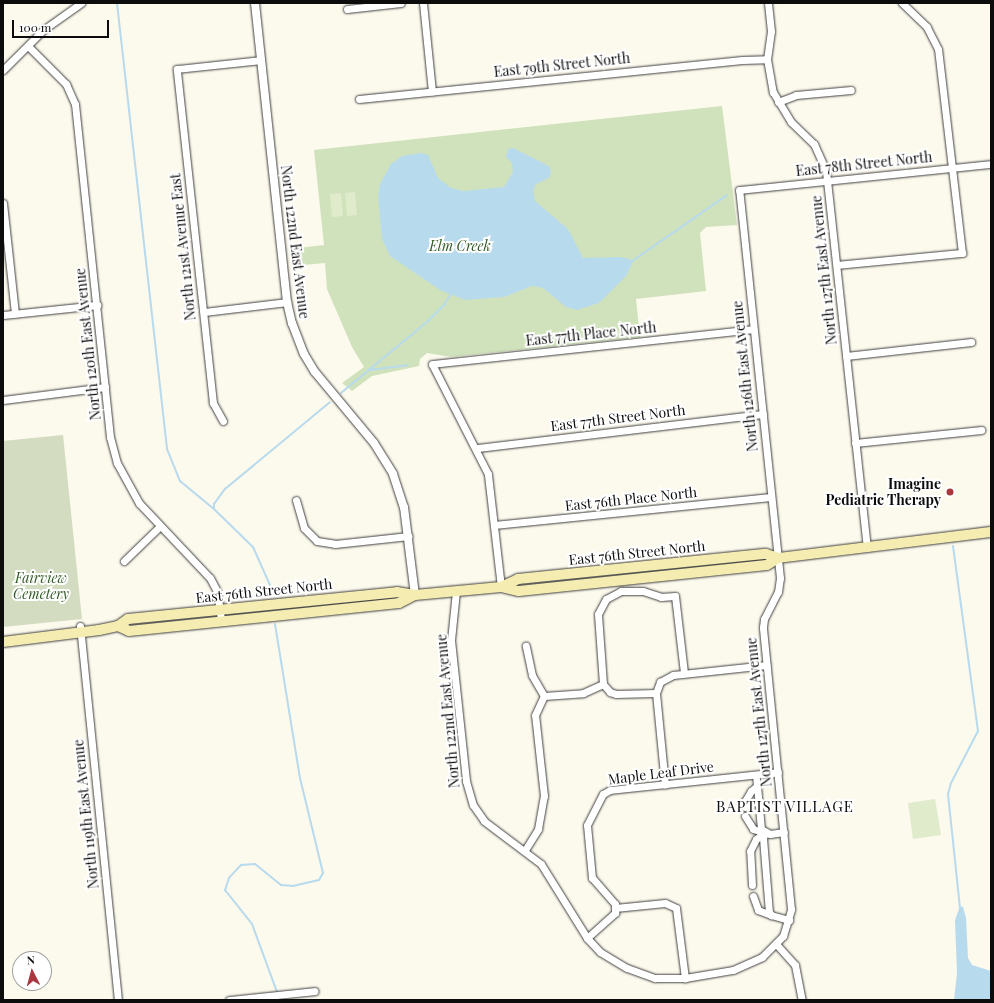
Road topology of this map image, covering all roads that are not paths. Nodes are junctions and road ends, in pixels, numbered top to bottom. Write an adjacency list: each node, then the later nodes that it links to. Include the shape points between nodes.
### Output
1 (81, 3): 8 (street, via 58,18)
2 (255, 3): 10 (street, North 122nd East Avenue)
3 (401, 3): 7 (street)
4 (423, 3): 13 (street)
5 (902, 3): 17 (street, via 931,33 938,49)
6 (768, 5): 9 (street, North 127th East Avenue, via 771,31)
7 (346, 9)
8 (28, 46): 11 (street); 24 (street, North 120th East Avenue, via 66,84 75,104)
9 (767, 59): 13 (street, East 79th Street North); 15 (street, North 127th East Avenue, via 771,83)
10 (261, 60): 23 (street, North 122nd East Avenue); 25 (street, North 121st Avenue East, via 177,69)
11 (3, 70)
12 (851, 90): 15 (street, via 796,95)
13 (432, 92): 14 (street, East 79th Street North)
14 (359, 99)
15 (778, 102): 18 (street, North 127th East Avenue, via 791,122 819,151)
16 (991, 164): 17 (street, East 78th Street North)
17 (952, 168): 18 (street, East 78th Street North); 22 (street, via 962,253)
18 (828, 181): 19 (street, East 78th Street North); 22 (street, North 127th East Avenue)
19 (739, 190): 28 (street, North 126th East Avenue)
20 (3, 203): 21 (street)
21 (4, 232): 26 (street)
22 (837, 266): 30 (street, North 127th East Avenue)
23 (287, 302): 25 (street); 43 (street, North 122nd East Avenue, via 296,338 312,366 374,444 393,474 404,507)
24 (97, 305): 26 (street); 31 (street, North 120th East Avenue)
25 (204, 312): 34 (street, North 121st Avenue East, via 213,403)
26 (15, 313): 27 (street)
27 (3, 315)
28 (753, 329): 33 (street, North 126th East Avenue); 37 (street, East 77th Place North, via 432,364)
29 (971, 342): 30 (street)
30 (846, 356): 36 (street, North 127th East Avenue)
31 (105, 387): 32 (street); 41 (street, North 120th East Avenue, via 110,437 117,463 133,495)
32 (3, 400)
33 (763, 414): 37 (street, East 77th Street North); 38 (street, North 126th East Avenue)
34 (223, 421)
35 (981, 430): 36 (street)
36 (855, 443): 44 (street, North 127th East Avenue)
37 (477, 448): 40 (street, via 488,474)
38 (771, 497): 40 (street, East 76th Place North); 45 (street, North 126th East Avenue)
39 (296, 500): 43 (street, via 304,528 317,541 335,544)
40 (494, 525): 47 (street)
41 (160, 526): 46 (street); 50 (street, North 120th East Avenue, via 210,578 217,591)
42 (991, 532): 44 (main road, East 76th Street North)
43 (409, 536): 49 (street, North 122nd East Avenue)
44 (867, 548): 45 (main road, East 76th Street North)
45 (778, 558): 47 (main road, East 76th Street North, via 765,565 519,591); 56 (street, North 127th East Avenue, via 780,585 764,619 763,627)
46 (124, 561)
47 (501, 587): 48 (main road, East 76th Street North)
48 (456, 591): 49 (main road, East 76th Street North); 69 (street, North 122nd East Avenue, via 452,640 468,789 473,806 484,821)
49 (415, 595): 50 (main road, East 76th Street North, via 397,592); 51 (main road, East 76th Street North, via 399,603)
50 (220, 610): 51 (street, North 120th East Avenue); 52 (main road, East 76th Street North, via 128,619)
51 (221, 621): 52 (main road, East 76th Street North, via 130,631)
52 (118, 626): 53 (main road, East 76th Street North)
53 (81, 629): 54 (main road, East 76th Street North); 79 (street, North 119th East Avenue)
54 (3, 642)
55 (526, 646): 60 (street, via 532,675)
56 (766, 665): 57 (street); 61 (street, North 127th East Avenue)
57 (684, 673): 58 (street, via 675,596 661,596 643,591 621,591 611,595 602,605 597,623); 59 (street, via 666,677 660,682)
58 (603, 684): 59 (street, via 610,692 616,694); 60 (street, via 583,693)
59 (656, 693): 63 (street)
60 (544, 696): 69 (street, via 535,716 544,796 542,814 538,829)
61 (778, 772): 62 (street, Maple Leaf Drive); 67 (street, North 127th East Avenue)
62 (756, 775): 63 (street, Maple Leaf Drive); 64 (street)
63 (664, 785): 72 (street, Maple Leaf Drive, via 607,791 590,816 587,825 592,878 615,904)
64 (757, 786): 65 (street, via 744,801); 68 (street, via 761,829)
65 (744, 807)
66 (746, 816): 68 (street, via 753,829)
67 (784, 832): 68 (street); 74 (street, North 127th East Avenue, via 791,897)
68 (765, 833): 70 (street, via 756,839 750,851); 73 (street, via 762,838)
69 (525, 850): 75 (street, North 122nd East Avenue, via 550,875)
70 (752, 885)
71 (753, 896): 73 (street, via 758,910)
72 (615, 908): 75 (street, via 615,913); 77 (street, via 665,903 676,908)
73 (771, 915): 74 (street)
74 (789, 920): 76 (street, North 127th East Avenue)
75 (587, 938): 77 (street, North 122nd East Avenue, via 600,952 632,971 656,978)
76 (777, 945): 77 (street, North 122nd East Avenue, via 753,964 712,975); 81 (street, via 795,965)
77 (685, 978)
78 (315, 991): 80 (street)
79 (118, 1000)
80 (229, 1000)
81 (802, 1000)

